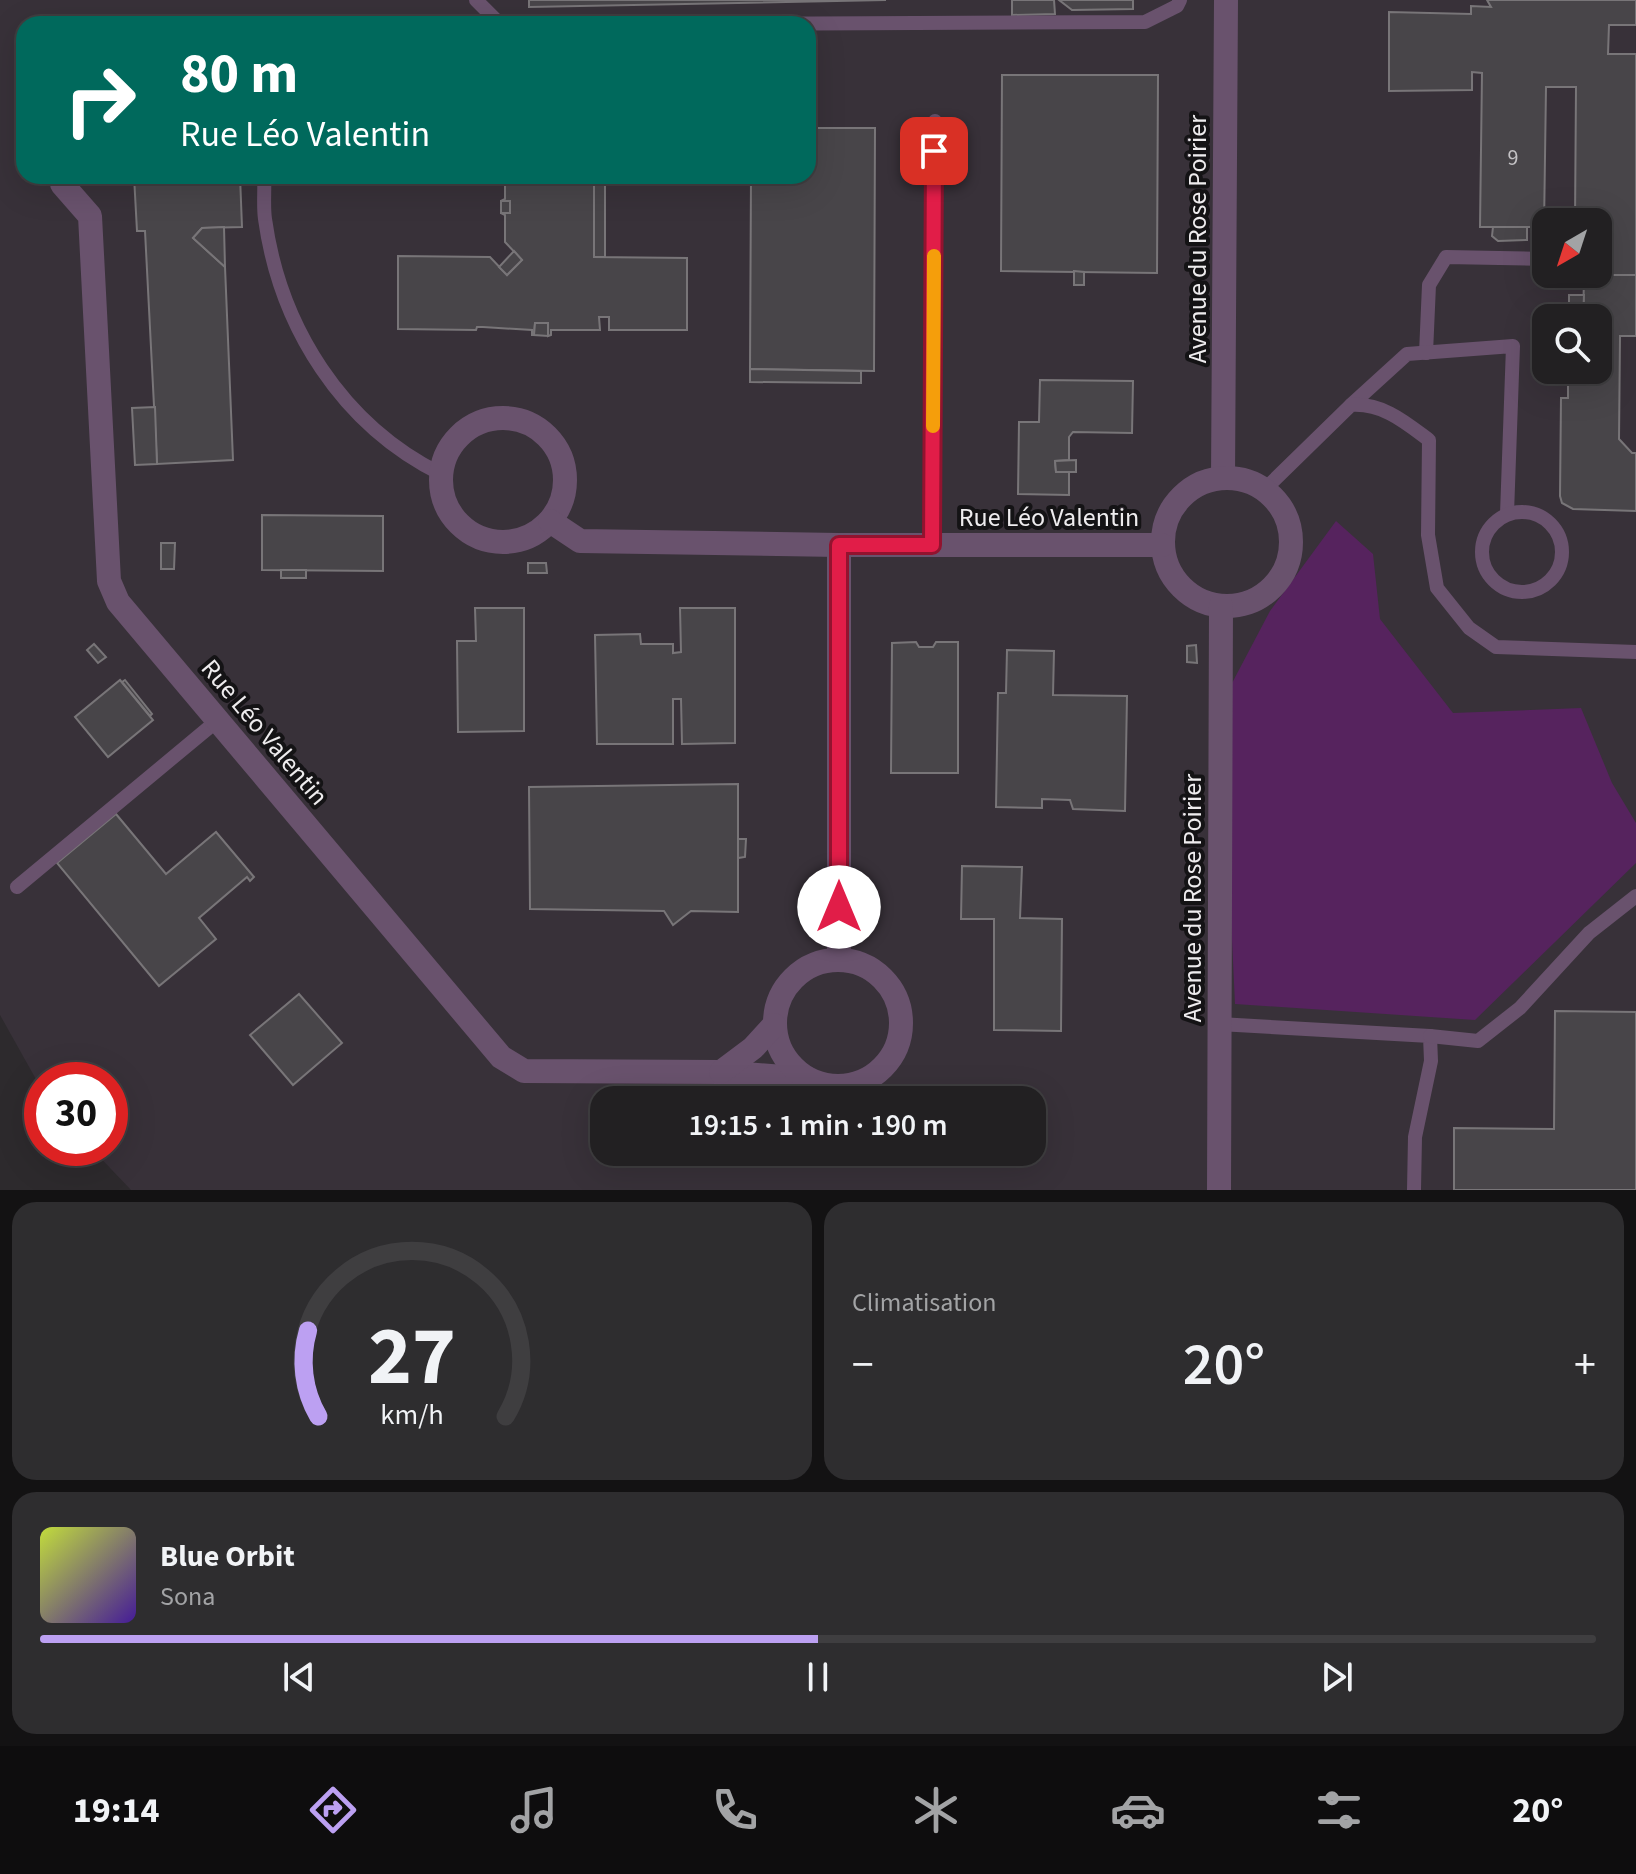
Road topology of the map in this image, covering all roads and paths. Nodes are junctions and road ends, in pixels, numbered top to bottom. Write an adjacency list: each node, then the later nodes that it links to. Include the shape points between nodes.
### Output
1 (476, 0): 4 (lane)
2 (1180, 0): 5 (lane, via 1145,22)
3 (1226, 0): 13 (street, Avenue du Rose Poirier)
4 (492, 16)
5 (816, 23)
6 (935, 121): 18 (lane)
7 (62, 184): 22 (street, Rue Léo Valentin, via 90,216 109,581 118,602)
8 (264, 184): 12 (lane, via 265,218 301,338 334,388 367,424 411,459)
9 (1532, 259): 10 (lane, via 1446,257 1429,285)
10 (1426, 353): 11 (lane, via 1407,354); 15 (lane, via 1513,346)
11 (1351, 405): 14 (lane); 21 (lane, via 1368,404 1398,416 1429,440 1428,535 1437,588 1469,628 1496,647)
12 (441, 474): 16 (street, via 450,511 479,537 517,541); 16 (street, via 457,438 474,425 494,418 536,427 563,460 562,503)
13 (1223, 478): 14 (street); 19 (street, via 1186,492 1173,507)
14 (1264, 490): 20 (street, via 1289,523 1288,565 1261,596 1242,605)
15 (1507, 514): 15 (lane, via 1487,531 1482,544 1486,571 1504,589 1541,588 1559,569 1562,556 1555,530 1534,514)
16 (550, 521): 17 (street, Rue Léo Valentin, via 580,541)
17 (839, 545): 18 (street, Rue Léo Valentin); 25 (street)
18 (932, 545): 19 (street, Rue Léo Valentin)
19 (1162, 545): 20 (street, via 1166,563 1187,593)
20 (1221, 606): 26 (street, Avenue du Rose Poirier)
21 (1636, 652)
22 (218, 720): 23 (lane); 29 (street, Rue Léo Valentin, via 501,1057 524,1071)
23 (17, 887)
24 (1636, 896): 28 (lane, via 1589,933 1520,1008 1478,1041)
25 (839, 959): 27 (street, via 819,961 787,983); 30 (street, Rue Léo Valentin, via 878,973 900,1007 902,1029 885,1066 868,1079 828,1086)
26 (1219, 1024): 28 (lane); 31 (street, Avenue du Rose Poirier)
27 (774, 1025): 29 (street); 30 (street, via 782,1054)
28 (1430, 1036): 32 (lane, via 1431,1061 1415,1137)
29 (721, 1072): 30 (street, Rue Léo Valentin)
30 (808, 1079)
31 (1219, 1190)
32 (1414, 1190)

